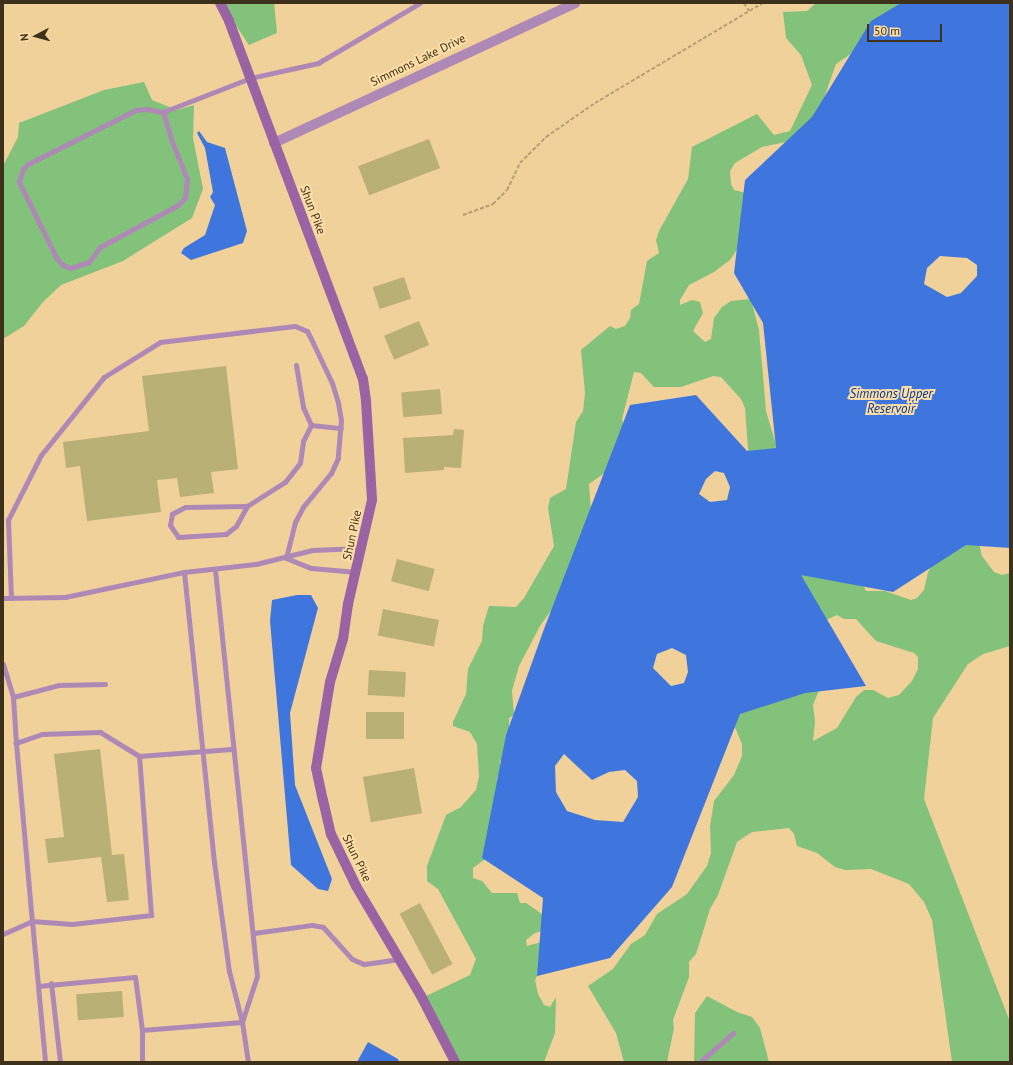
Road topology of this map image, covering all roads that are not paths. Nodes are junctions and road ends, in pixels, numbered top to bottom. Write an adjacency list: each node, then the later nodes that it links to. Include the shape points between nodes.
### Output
1 (220, 3): 4 (main road, Shun Pike)
2 (420, 3): 4 (lane, via 318,63)
3 (575, 3): 6 (street, Simmons Lake Drive)
4 (250, 78): 5 (lane); 6 (main road, Shun Pike)
5 (163, 112): 5 (lane, via 136,110 22,169 19,182 57,259 63,265 70,268 89,262 100,247 178,205 185,198 187,179)
6 (274, 143): 11 (main road, Shun Pike, via 363,379 372,473 372,500)
7 (296, 365): 8 (lane, via 303,407)
8 (311, 425): 9 (lane); 10 (lane, via 303,441 300,463 284,482)
9 (340, 428): 12 (lane, via 338,458 331,473 303,507 295,522); 17 (lane, via 339,409 332,383 306,331 295,326 160,342 104,377 41,455 8,520)
10 (247, 506): 10 (lane, via 236,526 226,534 178,537 170,525 172,514 185,507)
11 (362, 548): 12 (lane, via 312,550); 15 (main road, Shun Pike)
12 (286, 558): 13 (lane); 15 (lane, via 311,568)
13 (215, 570): 14 (lane); 22 (lane)
14 (184, 572): 17 (lane, via 65,597); 23 (lane)
15 (357, 572): 28 (main road, Shun Pike, via 330,682 316,768 331,834 340,856)
16 (3, 598): 17 (lane)
17 (11, 598)
18 (3, 664): 20 (lane)
19 (105, 684): 20 (lane, via 59,685)
20 (13, 697): 21 (lane)
21 (16, 743): 24 (lane, via 42,734 100,732); 25 (lane)
22 (232, 749): 23 (lane); 26 (lane)
23 (202, 750): 24 (lane); 31 (lane, via 229,971)
24 (139, 756): 25 (lane, via 152,915 72,924)
25 (32, 921): 27 (lane); 30 (lane)
26 (254, 933): 28 (lane, via 312,925 323,927 352,960 364,964); 31 (lane, via 257,976)
27 (3, 934)
28 (400, 960): 38 (main road, Shun Pike)
29 (51, 983): 30 (lane); 32 (lane, via 135,977); 35 (lane)
30 (38, 986): 34 (lane)
31 (242, 1022): 32 (lane); 37 (lane)
32 (142, 1030): 36 (lane)
33 (733, 1033): 39 (lane)
34 (45, 1062)
35 (60, 1062)
36 (142, 1062)
37 (248, 1062)
38 (455, 1062)
39 (700, 1062)

